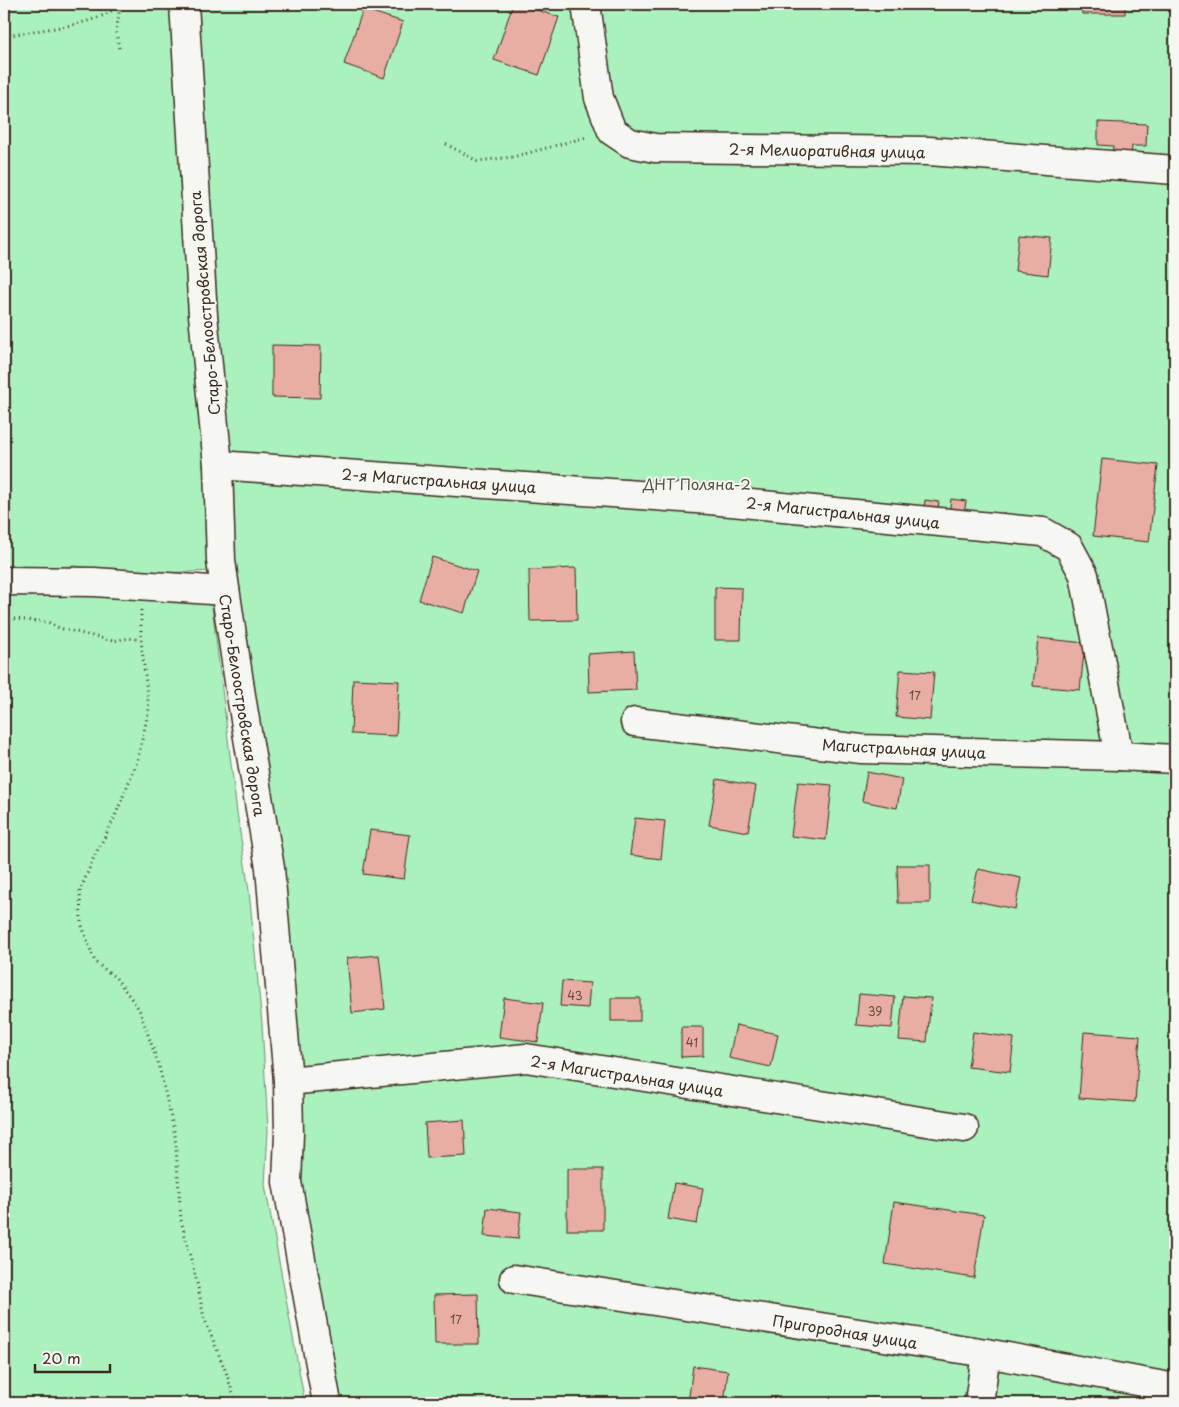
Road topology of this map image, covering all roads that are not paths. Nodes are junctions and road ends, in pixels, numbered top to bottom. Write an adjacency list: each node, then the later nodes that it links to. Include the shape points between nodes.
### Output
1 (184, 4): 4 (street, Старо-Белоостровская дорога, via 203,315)
2 (586, 4): 3 (street, 2-я Мелиоративная улица, via 599,98 612,130 630,143 655,148 929,151)
3 (1175, 170)
4 (218, 464): 6 (street, Старо-Белоостровская дорога); 8 (street, 2-я Магистральная улица, via 710,500 1043,532 1069,547 1084,575)
5 (4, 581): 6 (street, via 94,582)
6 (225, 591): 10 (street, Старо-Белоостровская дорога, via 270,868)
7 (635, 722): 8 (street, Магистральная улица, via 861,749)
8 (1119, 756): 9 (street, Магистральная улица)
9 (1175, 759)
10 (288, 1081): 11 (street, 2-я Магистральная улица, via 526,1058); 15 (street, Старо-Белоостровская дорога, via 287,1182)
11 (964, 1128)
12 (514, 1279): 13 (street, Пригородная улица)
13 (986, 1353): 14 (street, Пригородная улица); 16 (street)
14 (1175, 1388)
15 (327, 1403)
16 (979, 1403)

